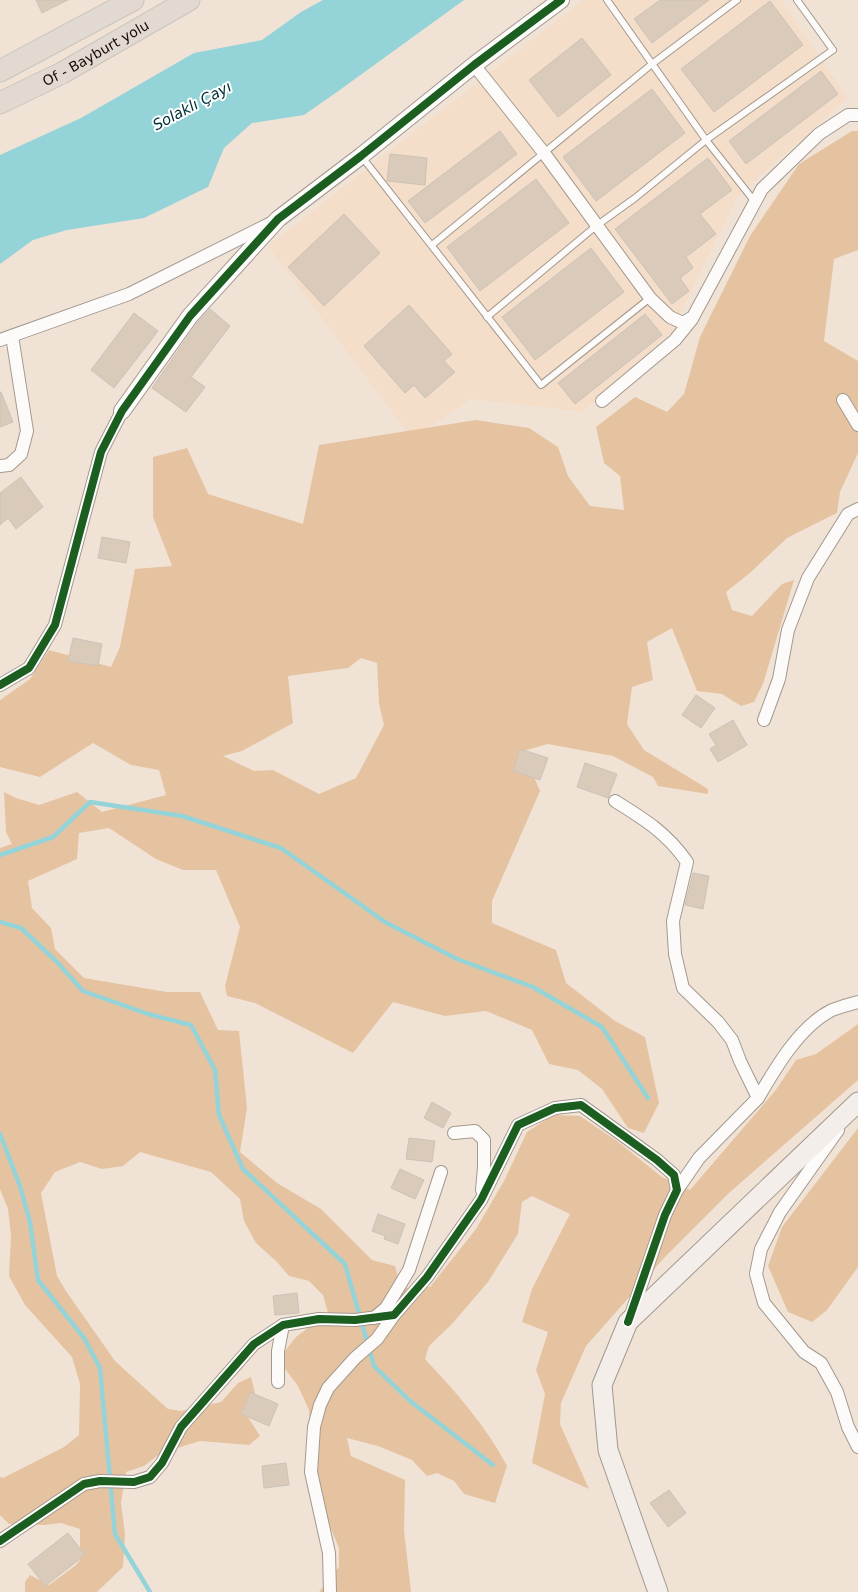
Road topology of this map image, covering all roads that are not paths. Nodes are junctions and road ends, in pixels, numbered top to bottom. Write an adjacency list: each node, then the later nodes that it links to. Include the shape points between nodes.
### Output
1 (133, 0): 9 (highway, Of - Bayburt yolu)
2 (189, 0): 10 (highway, Of - Bayburt yolu, via 62,73)
3 (561, 0): 8 (street)
4 (606, 0): 7 (lane)
5 (737, 0): 7 (lane)
6 (797, 0): 12 (lane, via 833,50)
7 (652, 64): 12 (lane); 13 (lane)
8 (474, 65): 13 (street); 14 (street)
9 (0, 71)
10 (0, 103)
11 (858, 114): 15 (street, via 848,115 818,134 762,190)
12 (706, 140): 15 (lane); 17 (lane)
13 (544, 153): 17 (street); 18 (lane)
14 (361, 156): 16 (street); 18 (lane)
15 (755, 202): 21 (street)
16 (278, 219): 22 (street, via 129,294); 25 (street, via 190,316)
17 (596, 226): 19 (street); 20 (lane)
18 (432, 245): 20 (lane)
19 (650, 298): 20 (lane, via 541,385); 21 (street, via 670,317 683,323)
20 (487, 317)
21 (693, 317): 24 (street, via 675,340)
22 (6, 338): 27 (street, via 26,431 21,454 9,465)
23 (843, 400): 26 (street)
24 (602, 401)
25 (122, 412): 29 (street, via 101,452 55,625 29,668)
26 (858, 425)
27 (0, 466)
28 (858, 509): 30 (street, via 848,514 808,578 788,630 779,679)
29 (0, 685)
30 (764, 720)
31 (615, 801): 33 (street, via 644,819 675,845 687,862 673,922 675,954 683,988 732,1040)
32 (858, 1002): 33 (street, via 832,1010 807,1028 771,1075)
33 (758, 1098): 37 (street, via 699,1158)
34 (857, 1103): 41 (main road); 44 (street, via 780,1212 761,1249 756,1274 764,1303 804,1352 821,1362 837,1392)
35 (454, 1133): 38 (street, via 475,1131 484,1140)
36 (441, 1172): 40 (street, via 409,1270 386,1308)
37 (677, 1190): 38 (street, via 674,1175 581,1105 556,1108 518,1125); 41 (street, via 665,1215)
38 (480, 1200): 39 (street, via 427,1277)
39 (394, 1315): 40 (street); 46 (street, via 377,1339 354,1358 328,1388 314,1427 311,1472 329,1554)
40 (374, 1318): 42 (street, via 319,1319)
41 (628, 1322): 47 (main road, via 602,1385 605,1426 608,1450)
42 (283, 1325): 43 (street, via 278,1351); 45 (street, via 254,1344 181,1426 150,1477 134,1482 84,1484)
43 (278, 1382)
44 (858, 1447)
45 (0, 1541)
46 (330, 1592)
47 (658, 1592)

